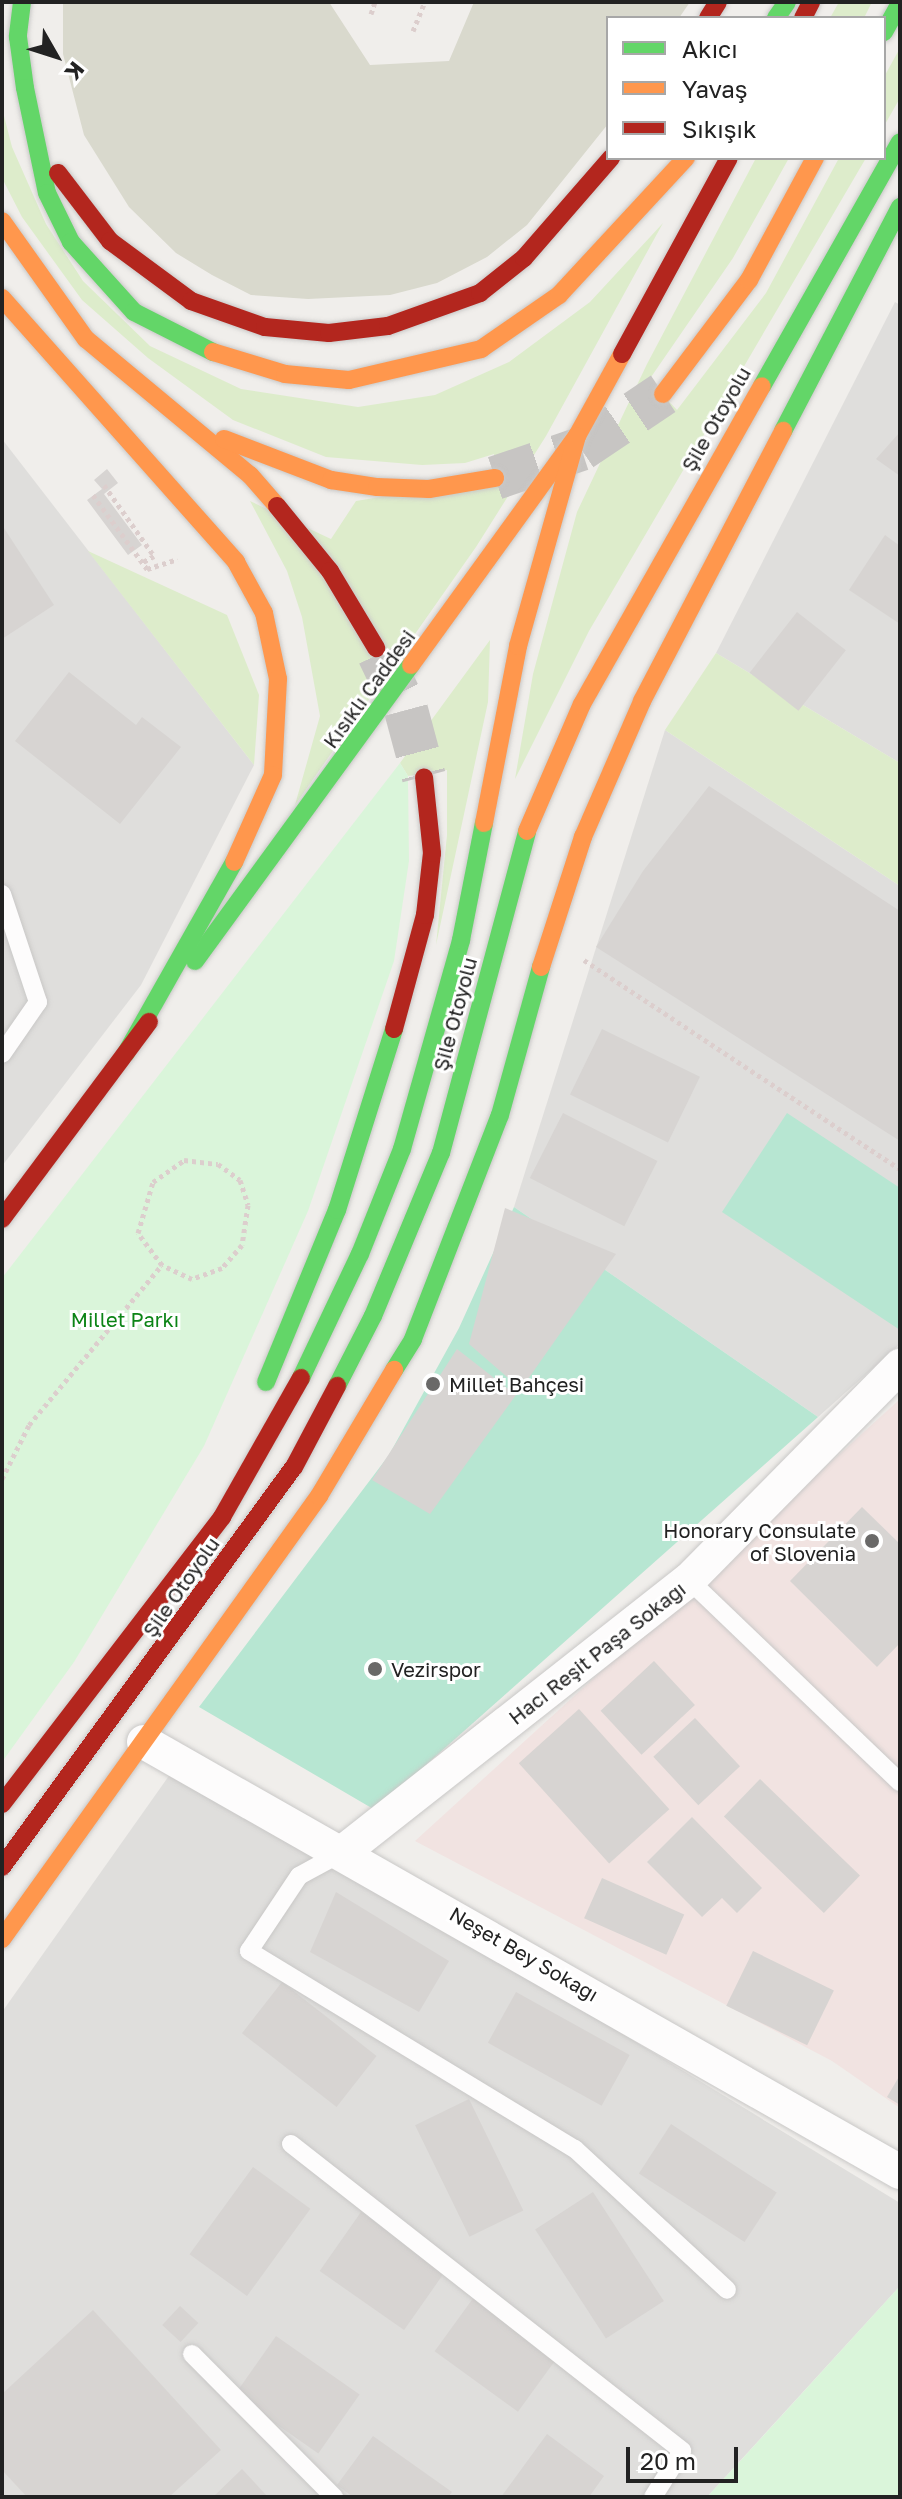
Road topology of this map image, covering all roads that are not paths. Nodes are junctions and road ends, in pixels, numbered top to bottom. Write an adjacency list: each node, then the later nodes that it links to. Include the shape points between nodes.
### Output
1 (22, 2): 4 (main road, via 18,37)
2 (900, 3): 3 (main road)
3 (886, 28)
4 (37, 141): 6 (main road, via 110,241 153,277 191,301 265,327 329,333 388,326 480,293 524,258); 7 (main road, via 47,193 71,242 134,312 218,354 285,374 349,380 469,353 518,327 601,253)
5 (900, 142): 32 (main road, Şile Otoyolu, via 669,545 564,743 529,822 441,1153 366,1329 294,1467)
6 (609, 160)
7 (684, 160)
8 (728, 160): 15 (main road, Kısıklı Caddesi)
9 (814, 160): 13 (main road, via 749,280)
10 (900, 207): 28 (main road, via 642,701 595,809 560,900 500,1115 413,1339 319,1496)
11 (2, 221): 14 (main road, via 86,339)
12 (2, 298): 20 (main road, via 236,562 264,613 278,679 273,775 254,827)
13 (663, 394)
14 (164, 402): 16 (main road, via 217,436 331,480 429,489); 17 (main road, via 250,475 279,508 330,571)
15 (577, 436): 20 (main road, Kısıklı Caddesi, via 384,708); 27 (main road, Şile Otoyolu, via 518,646 461,940 402,1149 360,1254 294,1392 222,1517)
16 (495, 478)
17 (376, 648)
18 (424, 777): 24 (main road, via 432,853 421,929 375,1097 337,1210)
19 (2, 894): 21 (lane, via 38,1002)
20 (126, 1053): 22 (main road, Kısıklı Caddesi)
21 (2, 1054)
22 (2, 1219)
23 (900, 1366): 26 (street, Hacı Reşit Paşa Sokağı)
24 (257, 1401)
25 (216, 1487): 27 (main road)
26 (689, 1580): 29 (lane); 31 (street, Hacı Reşit Paşa Sokağı)
27 (132, 1630): 30 (main road, Şile Otoyolu)
28 (144, 1742): 31 (street, Neşet Bey Sokağı); 33 (main road)
29 (900, 1782)
30 (2, 1804)
31 (343, 1852): 35 (street, Neşet Bey Sokağı); 36 (lane, via 299,1876 249,1951 575,2149)
32 (2, 1867)
33 (2, 1939)
34 (291, 2144): 39 (lane, via 682,2451)
35 (900, 2172)
36 (727, 2290)
37 (192, 2354): 38 (lane)
38 (334, 2497)
39 (653, 2497)

